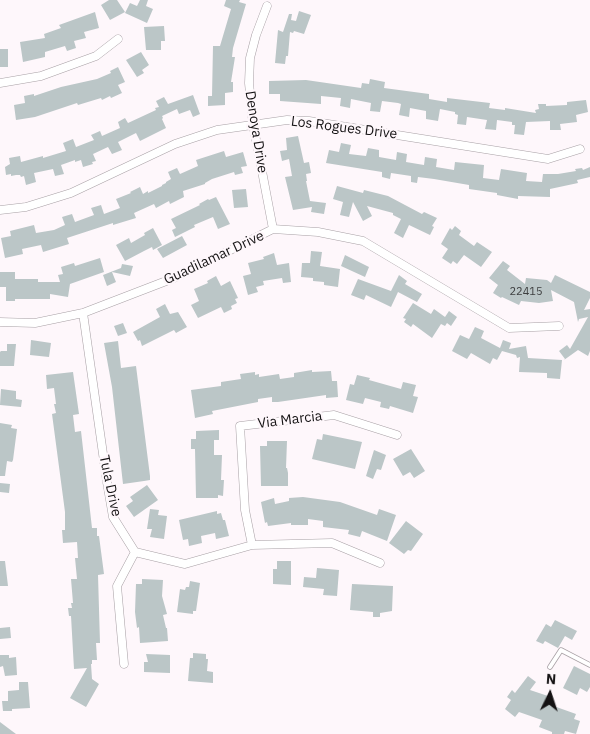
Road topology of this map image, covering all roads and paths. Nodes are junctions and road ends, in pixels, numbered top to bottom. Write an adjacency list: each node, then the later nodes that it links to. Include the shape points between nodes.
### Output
1 (267, 6): 4 (street, Denoya Drive, via 250,58)
2 (118, 39): 3 (street, via 96,56 41,76)
3 (0, 83)
4 (253, 124): 5 (street, Los Rogues Drive, via 309,121 548,159); 6 (street, Los Rogues Drive, via 217,130 175,144 71,193 26,207); 7 (street, Denoya Drive)
5 (580, 149)
6 (0, 210)
7 (273, 229): 8 (street, Guadilamar Drive, via 174,278); 10 (street, Guadilamar Drive, via 318,232 363,241 509,328)
8 (83, 313): 9 (street, Guadilamar Drive, via 36,322); 13 (street, Tula Drive, via 113,517)
9 (0, 322)
10 (559, 326)
11 (397, 435): 12 (street, Via Marcia, via 334,415 240,426 245,510)
12 (252, 546): 13 (street, via 185,564); 14 (street, via 332,543)
13 (135, 552): 15 (street, via 117,586)
14 (380, 563)
15 (124, 664)
16 (590, 665): 17 (lane, via 561,650)
17 (550, 667)

